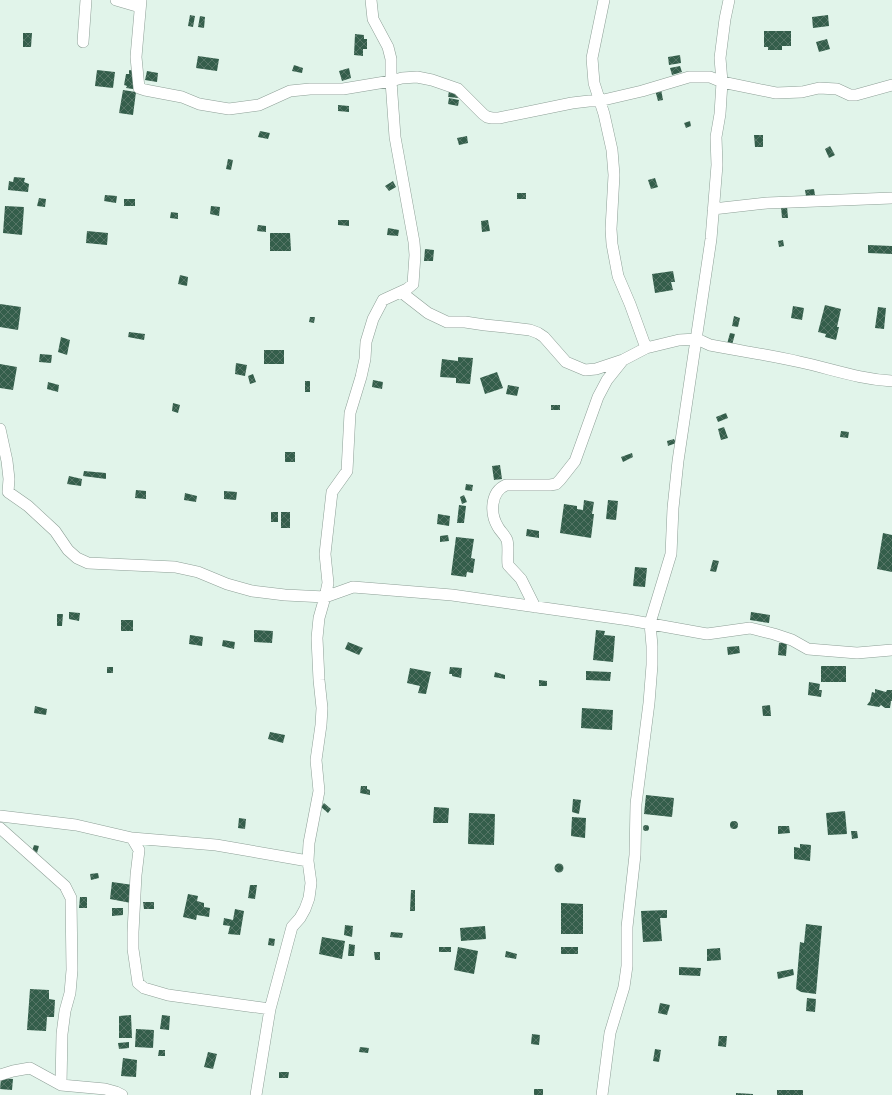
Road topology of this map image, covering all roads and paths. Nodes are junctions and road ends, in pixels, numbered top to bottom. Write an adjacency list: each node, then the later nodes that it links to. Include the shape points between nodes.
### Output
1 (86, 0): 7 (street)
2 (116, 0): 6 (street)
3 (371, 0): 8 (street, via 373,19 388,47 391,59)
4 (604, 0): 11 (street, via 592,58 594,83)
5 (729, 0): 9 (street, via 720,58)
6 (140, 3): 8 (street, via 137,68 138,84 142,90 229,109 259,105 290,91 343,89)
7 (83, 42)
8 (391, 81): 11 (street, via 417,77 448,85 458,89 483,114 492,118 572,103); 14 (street, via 395,137 415,255 413,284)
9 (722, 82): 10 (street, via 776,93 802,92 819,88 837,89 850,95); 11 (street, via 710,76 689,76); 13 (street, via 716,137 717,165)
10 (892, 85)
11 (600, 101): 16 (street, via 612,150 614,175 611,229 618,276)
12 (892, 198): 13 (street, via 767,203)
13 (713, 209): 15 (street)
14 (401, 292): 17 (street, via 428,313 447,322 465,322 538,333 566,362 585,370); 20 (street, via 383,300 373,319 366,342 361,377 350,413 347,471 332,492 325,554 328,583)
15 (697, 339): 16 (street, via 679,340); 18 (street, via 710,345 800,362 850,376); 22 (street, via 678,461 671,554)
16 (646, 348): 17 (street)
17 (623, 360): 21 (street, via 607,380 598,397 577,456 560,480 550,485 506,485 494,497 493,517 507,540 508,565 521,579)
18 (892, 381)
19 (0, 429): 20 (street, via 7,461 8,492 55,531 77,558 88,563 175,567 198,572 252,591)
20 (325, 597): 21 (street, via 353,587); 27 (street, via 317,638 322,708 316,760 319,791)
21 (535, 607): 22 (street)
22 (650, 623): 23 (street, via 707,634 750,628 792,640 808,649 857,653); 33 (street, via 652,665 636,804 635,854 627,927 627,966 624,987 610,1033)
23 (892, 650)
24 (0, 816): 26 (street, via 76,825)
25 (0, 828): 30 (street, via 65,886 71,898 72,970 62,1034)
26 (132, 838): 27 (street, via 216,845); 28 (street, via 139,850 133,932 138,983 144,988 168,995)
27 (308, 861): 28 (street, via 311,882 309,898 300,918 292,928)
28 (270, 1009): 32 (street)
29 (0, 1075): 30 (street, via 30,1068)
30 (61, 1086): 31 (street, via 105,1089)
31 (122, 1095)
32 (256, 1095)
33 (602, 1095)

